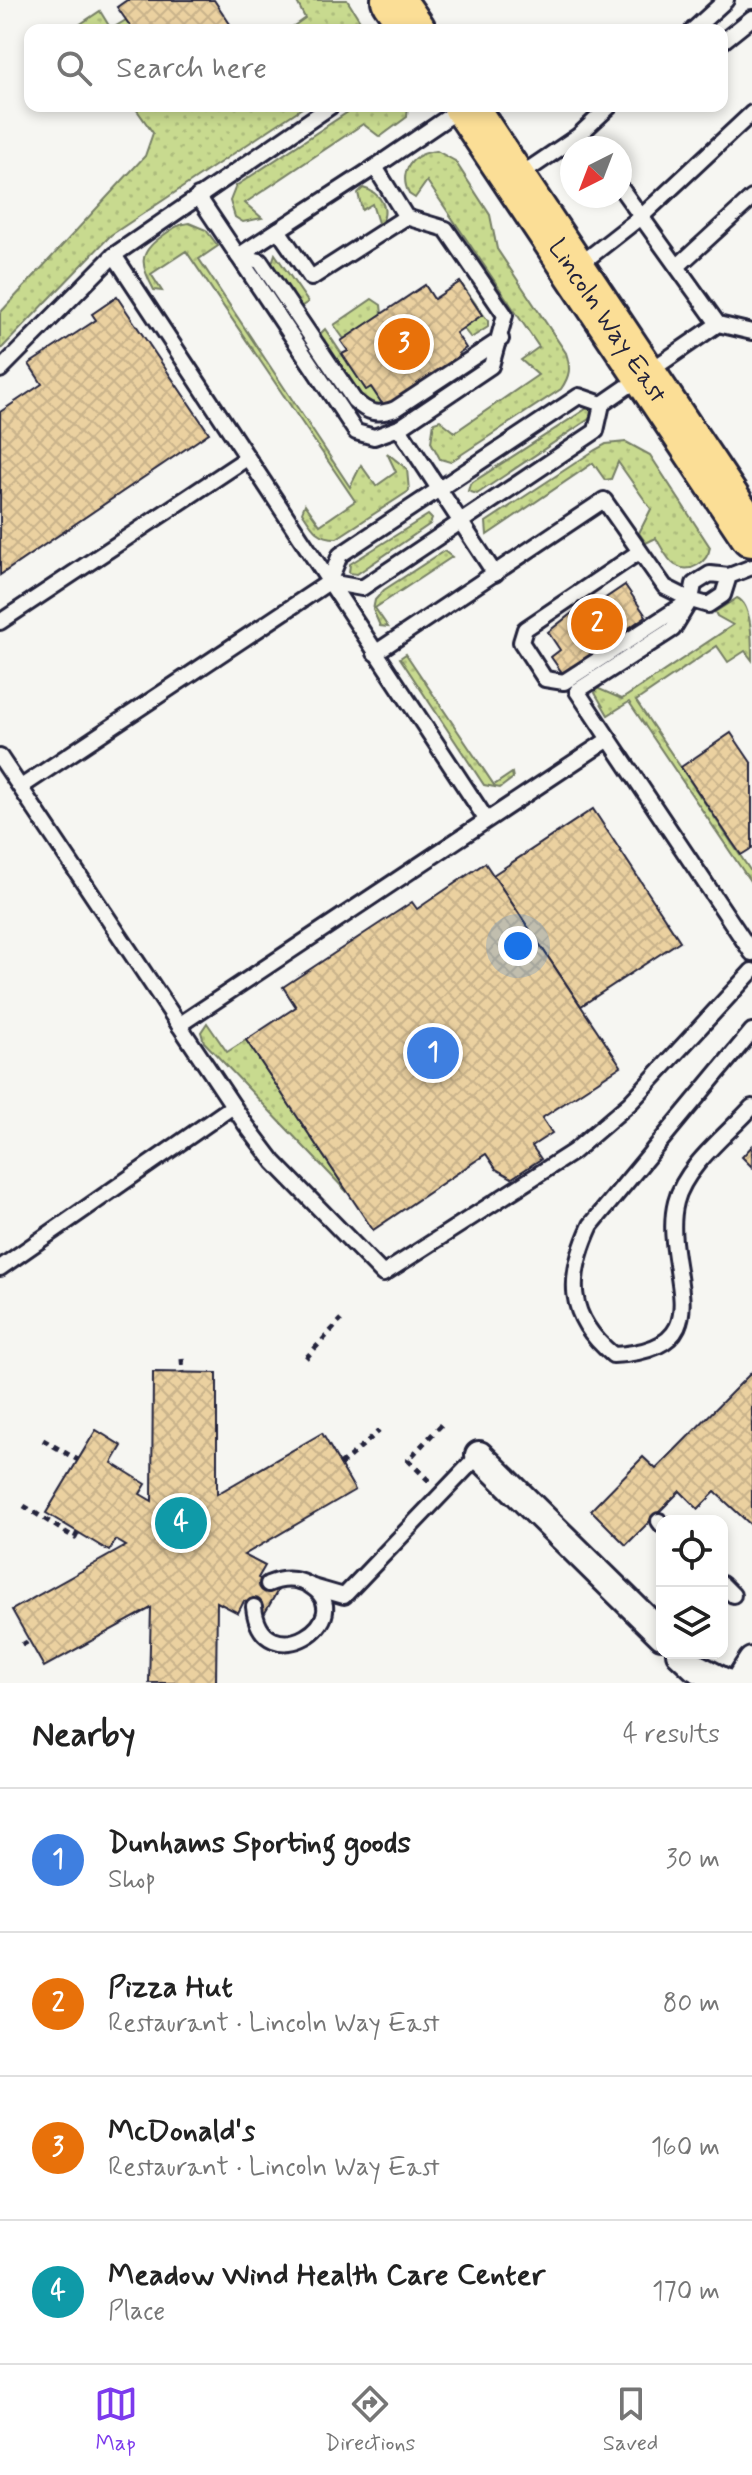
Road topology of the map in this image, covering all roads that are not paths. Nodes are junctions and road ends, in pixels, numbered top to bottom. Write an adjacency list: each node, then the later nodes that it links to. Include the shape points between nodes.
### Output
1 (726, 0): 3 (lane)
2 (752, 18): 4 (lane)
3 (700, 24)
4 (728, 37)
5 (322, 112): 14 (lane)
6 (456, 112): 12 (lane)
7 (469, 112): 13 (main road, Lincoln Way East)
8 (605, 112): 10 (lane)
9 (752, 113): 17 (lane)
10 (587, 136)
11 (560, 154): 13 (lane)
12 (375, 167): 18 (lane); 19 (lane)
13 (515, 179): 23 (main road, Lincoln Way East)
14 (198, 196): 20 (lane); 21 (lane)
15 (752, 198): 22 (lane)
16 (632, 202): 17 (lane)
17 (643, 215): 22 (lane); 23 (lane)
18 (406, 217): 19 (lane, via 311,278); 26 (lane, via 446,229 505,315)
19 (278, 230): 21 (lane)
20 (114, 255): 27 (lane); 31 (lane)
21 (238, 256): 26 (lane, via 260,261 367,412 395,409); 30 (lane, via 356,432 374,437)
22 (679, 265): 24 (lane)
23 (574, 270): 28 (main road, Lincoln Way East)
24 (718, 324): 25 (lane); 28 (lane)
25 (752, 332)
26 (501, 339): 30 (lane, via 491,366)
27 (0, 370)
28 (644, 375): 29 (lane); 34 (main road, Lincoln Way East)
29 (602, 404): 32 (lane, via 579,396); 33 (lane, via 596,431)
30 (399, 428): 32 (lane)
31 (247, 458): 39 (lane); 41 (lane)
32 (439, 489): 33 (lane); 39 (lane, via 340,555)
33 (460, 522): 37 (lane); 39 (lane, via 362,588)
34 (752, 535)
35 (639, 552): 37 (lane, via 604,500); 40 (lane, via 665,587); 40 (lane, via 525,629 521,642 545,679 564,682)
36 (752, 567): 38 (lane)
37 (495, 574): 42 (lane)
38 (729, 576): 40 (lane, via 710,574 694,584); 40 (lane, via 723,595 708,605)
39 (329, 582): 42 (lane); 45 (lane)
40 (691, 600): 43 (lane, via 673,629 577,691)
41 (0, 622)
42 (375, 653): 46 (lane)
43 (609, 739): 46 (lane); 47 (lane)
44 (0, 757): 45 (lane)
45 (21, 787): 49 (lane)
46 (486, 819): 49 (lane)
47 (752, 953)
48 (752, 971): 51 (lane, via 630,1103 573,1152 383,1274 274,1162)
49 (179, 1025): 51 (lane)
50 (752, 1031): 52 (lane, via 591,1225 576,1257 575,1300 589,1336 613,1355 647,1353 675,1331 685,1302 673,1236 676,1201 688,1177)
51 (233, 1106): 53 (lane)
52 (752, 1107)
53 (0, 1268)
54 (479, 1455): 57 (lane); 60 (street)
55 (268, 1584): 56 (lane, via 296,1578)
56 (313, 1587): 57 (lane); 59 (lane, via 323,1602)
57 (344, 1596): 59 (lane)
58 (254, 1607): 59 (lane, via 255,1624 266,1639 282,1647 300,1647 315,1636)
59 (323, 1620)
60 (656, 1629)
61 (686, 1659): 63 (street)
62 (752, 1661): 64 (street)
63 (726, 1683)
64 (738, 1683)

